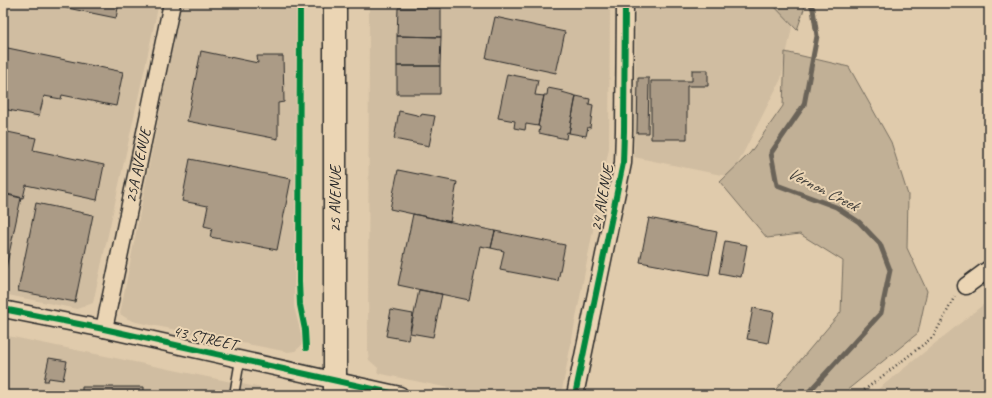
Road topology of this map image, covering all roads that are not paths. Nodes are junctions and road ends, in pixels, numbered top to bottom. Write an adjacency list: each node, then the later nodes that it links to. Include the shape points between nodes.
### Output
1 (172, 3): 7 (street, 25A AVENUE)
2 (335, 3): 9 (main road, 25 AVENUE)
3 (624, 3): 12 (street, 24 AVENUE, via 623,163)
4 (989, 269): 5 (street)
5 (961, 290)
6 (3, 309): 7 (street, 43 STREET)
7 (104, 329): 8 (street, 43 STREET)
8 (240, 360): 9 (street, 43 STREET); 10 (lane)
9 (334, 388): 11 (street, 43 STREET)
10 (234, 395)
11 (400, 395)
12 (575, 395)

